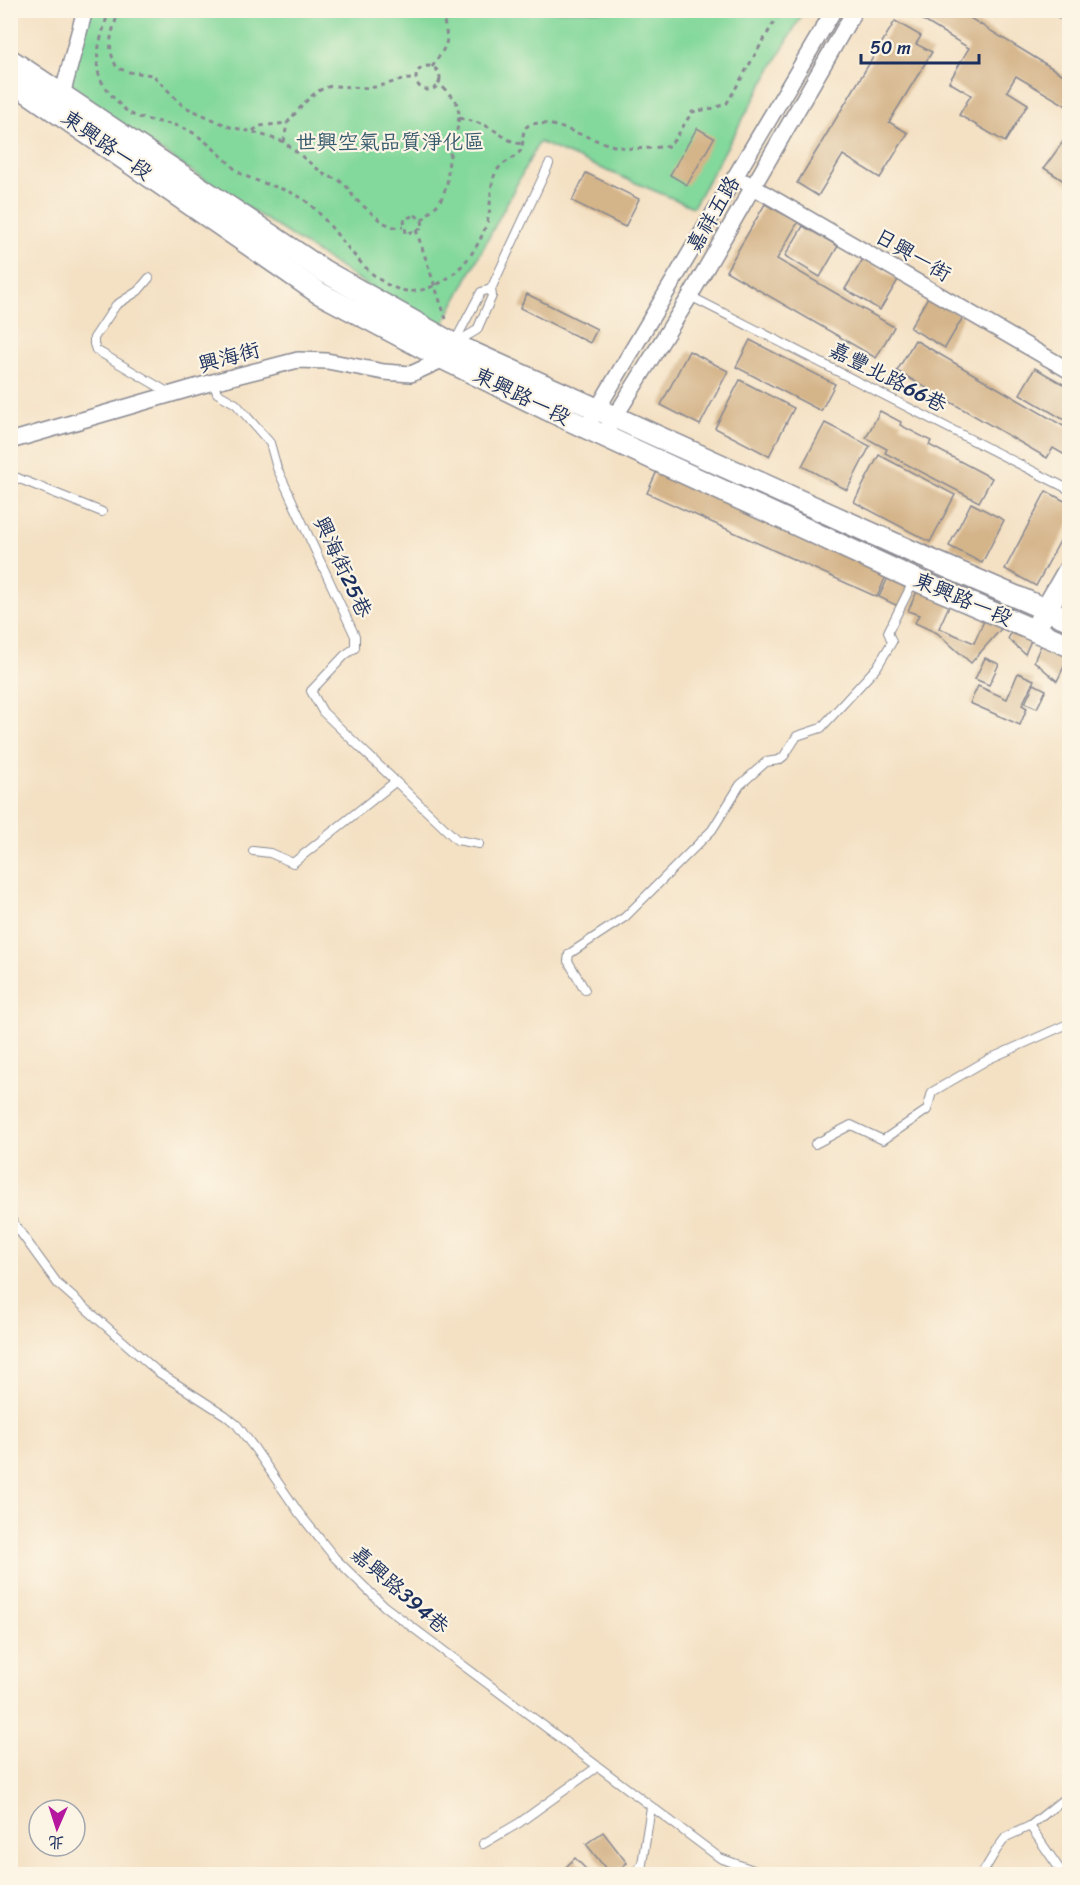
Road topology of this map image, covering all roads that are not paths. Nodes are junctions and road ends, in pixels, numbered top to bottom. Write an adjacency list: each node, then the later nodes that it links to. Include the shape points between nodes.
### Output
1 (85, 10): 8 (street)
2 (834, 10): 10 (street, 嘉祥五路)
3 (855, 10): 11 (street, 嘉祥五路)
4 (1062, 10): 5 (street)
5 (1070, 15)
6 (10, 60): 8 (street, 東興路一段)
7 (10, 80): 15 (street, 東興路一段, via 319,293)
8 (62, 94): 15 (street, 東興路一段)
9 (549, 164): 13 (lane)
10 (734, 176): 11 (street, 日興一街); 19 (street, 嘉祥五路)
11 (753, 186): 14 (street, 嘉祥五路); 16 (street, 日興一街)
12 (149, 278): 18 (lane, via 138,291 116,304 94,344 96,350)
13 (491, 289): 15 (lane, via 481,292); 15 (lane, via 492,296 477,330)
14 (690, 296): 19 (street, 嘉祥五路); 22 (lane, 嘉豐北路66巷)
15 (449, 352): 17 (street, 興海街, via 411,374 298,360); 19 (street, 東興路一段)
16 (1070, 371)
17 (213, 382): 18 (street, 興海街); 29 (lane, 興海街25巷, via 217,393 236,404 270,443 277,468 355,636 355,648 311,691 314,698)
18 (172, 395): 20 (street, 興海街)
19 (600, 422): 25 (street, 東興路一段); 26 (street, 東興路一段)
20 (10, 441)
21 (10, 475): 23 (lane)
22 (1070, 490)
23 (102, 512)
24 (1070, 568): 26 (street)
25 (914, 579): 27 (street, 東興路一段); 32 (lane, via 888,632 892,642 877,667 821,728 796,736 784,756 766,762 740,785 712,830 625,917 569,954 568,961)
26 (1045, 609): 27 (street); 28 (street, 東興路一段)
27 (1036, 631): 28 (street, 東興路一段)
28 (1067, 633)
29 (395, 782): 30 (lane, 興海街25巷, via 457,840); 31 (lane, via 293,863)
30 (479, 844)
31 (254, 851)
32 (585, 990)
33 (1070, 1023): 34 (lane, via 989,1059 933,1092 927,1110 883,1140 851,1125)
34 (815, 1144)
35 (10, 1218): 36 (lane, 嘉興路394巷, via 58,1284 158,1372 237,1425 335,1558 384,1606)
36 (597, 1767): 38 (lane, 嘉興路394巷); 40 (lane)
37 (1070, 1794): 39 (lane)
38 (651, 1807): 41 (lane, via 642,1864); 42 (lane, 嘉興路394巷, via 720,1858)
39 (1030, 1826): 43 (lane, via 1006,1837); 44 (lane)
40 (483, 1844)
41 (634, 1875)
42 (764, 1875)
43 (982, 1875)
44 (1063, 1875)

